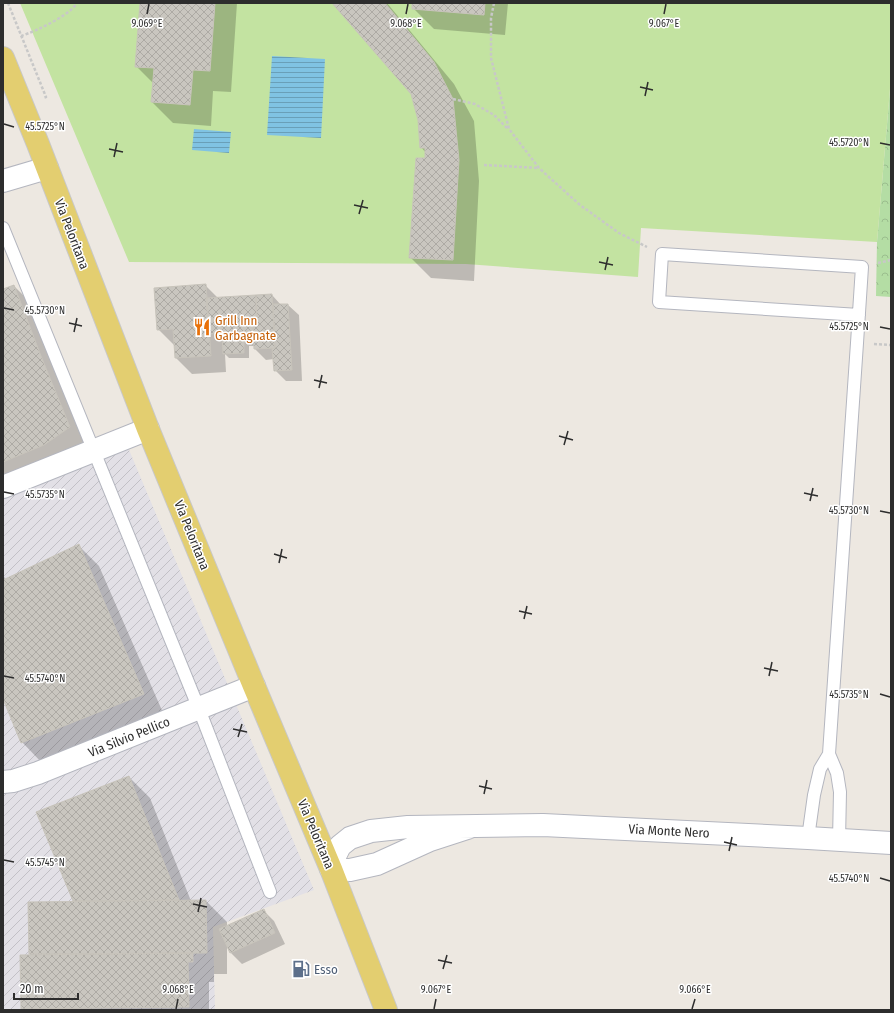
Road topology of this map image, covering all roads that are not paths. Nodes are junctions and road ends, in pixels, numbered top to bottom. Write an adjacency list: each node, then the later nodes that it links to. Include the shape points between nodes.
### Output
1 (3, 58): 2 (main road, Via Peloritana)
2 (47, 168): 3 (street); 6 (main road, Via Peloritana)
3 (3, 181)
4 (3, 228): 7 (lane)
5 (859, 315): 5 (lane, via 659,302 662,254 862,267); 11 (lane)
6 (148, 429): 7 (street); 9 (main road, Via Peloritana)
7 (93, 451): 8 (street); 10 (lane)
8 (3, 487)
9 (254, 686): 10 (street, Via Silvio Pellico); 17 (main road, Via Peloritana)
10 (199, 709): 12 (street, Via Silvio Pellico, via 38,773); 18 (lane)
11 (829, 754): 14 (lane, via 818,776); 15 (lane, via 840,792)
12 (3, 782)
13 (470, 827): 14 (street, Via Monte Nero, via 543,826); 17 (street, Via Monte Nero, via 430,840 377,864 350,870); 17 (street, Via Monte Nero, via 408,827 371,831 350,838 340,846)
14 (808, 838): 15 (street, Via Monte Nero)
15 (839, 840): 16 (street, Via Monte Nero)
16 (891, 843)
17 (332, 869): 19 (main road, Via Peloritana)
18 (270, 892)
19 (386, 1010)

